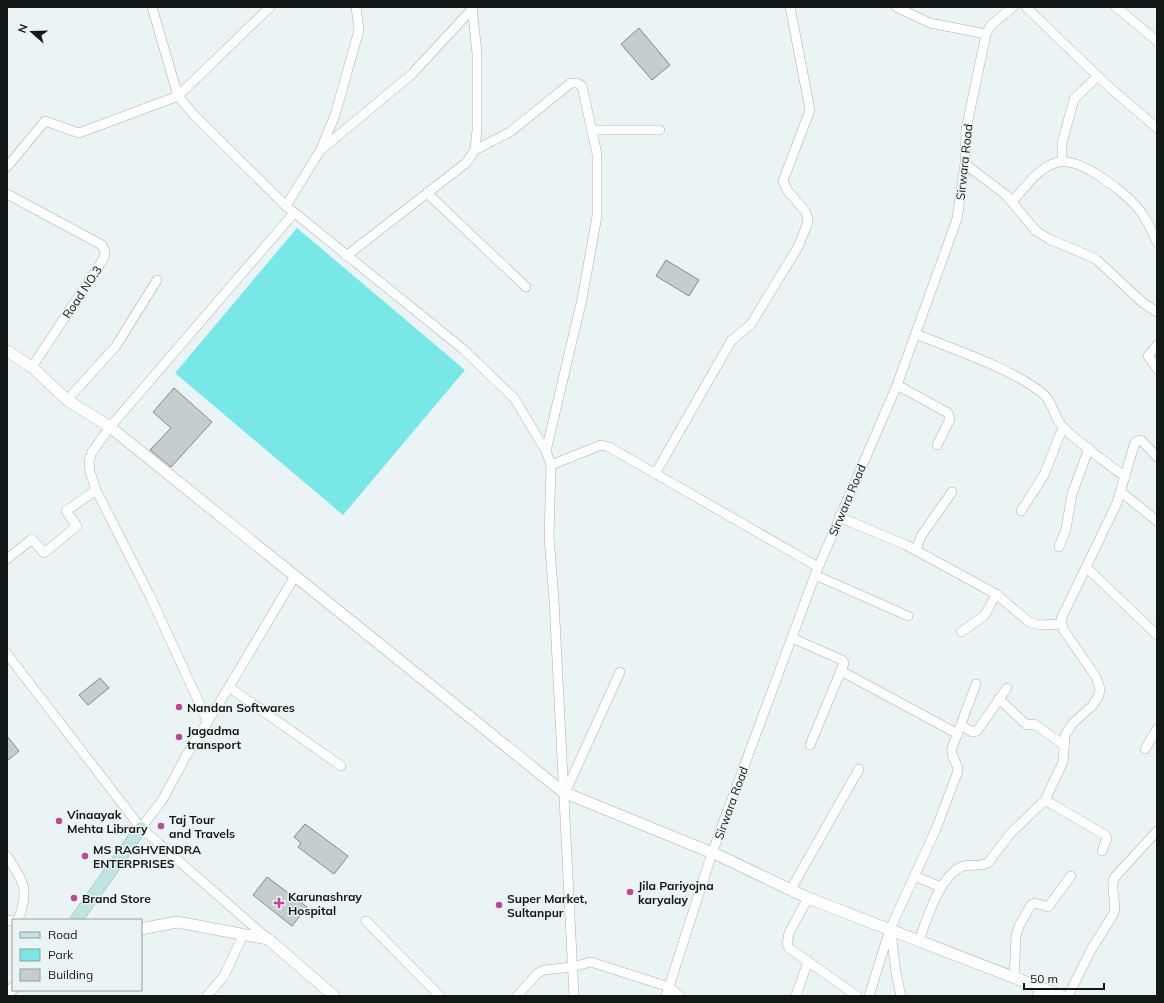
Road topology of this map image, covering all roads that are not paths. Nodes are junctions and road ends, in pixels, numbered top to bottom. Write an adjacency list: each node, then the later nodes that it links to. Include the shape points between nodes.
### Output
1 (152, 7): 13 (street)
2 (270, 7): 13 (street)
3 (356, 7): 17 (street, via 359,30)
4 (790, 7): 46 (street, via 810,110 783,181 787,190 805,211 807,225 798,247 761,309 751,324 731,341)
5 (896, 7): 10 (street, via 930,23)
6 (1013, 7): 10 (street, Sirwara Road, via 991,25)
7 (1026, 7): 12 (street)
8 (1116, 7): 11 (street)
9 (473, 8): 17 (street, via 412,74); 18 (street, via 477,53)
10 (986, 34): 20 (street, Sirwara Road, via 966,130)
11 (1157, 41)
12 (1098, 76): 14 (street); 19 (street, via 1074,99 1062,143)
13 (178, 96): 21 (street, via 79,133 45,121); 25 (street)
14 (1157, 128)
15 (591, 130): 16 (street); 18 (street, via 582,86 571,83 510,132); 43 (street, via 597,154 597,216 582,299)
16 (660, 130)
17 (322, 149): 25 (street)
18 (475, 150): 22 (street, via 466,163)
19 (1062, 161): 24 (street, via 1045,169); 27 (street, via 1073,163 1117,188 1140,211)
20 (965, 164): 24 (street); 32 (street, Sirwara Road, via 957,219)
21 (7, 168)
22 (427, 193): 28 (street); 30 (street)
23 (7, 194): 35 (street, Road NO.3, via 102,245 105,252 104,258)
24 (1012, 202): 31 (street, via 1036,231 1096,259 1143,303)
25 (286, 206): 26 (street)
26 (294, 213): 28 (street); 39 (street)
27 (1157, 242)
28 (346, 256): 43 (street, via 490,373 514,398)
29 (157, 280): 38 (street, via 116,346)
30 (526, 287)
31 (1157, 312)
32 (916, 334): 37 (street, Sirwara Road); 40 (street, via 994,366 1041,392)
33 (1157, 345): 36 (street, via 1148,356)
34 (7, 351): 35 (street)
35 (32, 367): 38 (street)
36 (1157, 369)
37 (897, 385): 41 (street, via 950,416); 52 (street, Sirwara Road)
38 (67, 400): 39 (street)
39 (110, 427): 48 (street, via 92,452 89,462); 59 (street)
40 (1063, 427): 42 (street); 51 (street, via 1044,475)
41 (937, 445)
42 (1089, 448): 47 (street); 54 (street, via 1072,494 1066,529)
43 (546, 451): 45 (street)
44 (1157, 457): 47 (street, via 1141,440 1135,442)
45 (551, 465): 46 (street, via 601,445 609,447); 81 (street, via 549,537)
46 (655, 474): 58 (street)
47 (1125, 477): 50 (street)
48 (96, 490): 56 (street, via 66,511 77,526 44,553 32,539); 73 (street, via 150,596)
49 (952, 492): 55 (street, via 921,536)
50 (1121, 492): 53 (street); 57 (street)
51 (1021, 511)
52 (839, 517): 55 (street); 58 (street, Sirwara Road)
53 (1157, 521)
54 (1059, 547)
55 (916, 550): 60 (street)
56 (7, 559)
57 (1087, 568): 62 (street, via 1061,619); 64 (street)
58 (817, 571): 61 (street); 65 (street, Sirwara Road)
59 (294, 576): 70 (street); 81 (street)
60 (996, 594): 62 (street, via 1029,622 1042,625); 63 (street, via 985,615)
61 (908, 616)
62 (1062, 624): 77 (street, via 1096,677 1100,689 1096,701 1068,729)
63 (960, 632)
64 (1157, 635)
65 (792, 638): 67 (street, via 842,660); 86 (street, Sirwara Road)
66 (7, 654): 83 (street)
67 (842, 671): 75 (street); 76 (street)
68 (620, 672): 81 (street)
69 (976, 684): 75 (street)
70 (229, 687): 73 (street); 79 (street)
71 (1007, 688): 72 (street)
72 (999, 699): 75 (street, via 977,731); 77 (street, via 1026,725 1034,724)
73 (208, 722): 83 (street, via 163,798)
74 (1157, 728): 78 (street)
75 (960, 730): 88 (street, via 951,753 958,771 936,829)
76 (810, 745)
77 (1064, 745): 82 (street, via 1063,762)
78 (1145, 749)
79 (341, 766)
80 (859, 769): 91 (street)
81 (564, 793): 86 (street); 102 (street)
82 (1045, 800): 85 (street, via 1105,835 1107,838); 90 (street, via 1010,834 988,863 963,866)
83 (141, 828): 94 (main road); 99 (street)
84 (1156, 836): 117 (street, via 1114,878 1114,913 1091,950)
85 (1102, 851)
86 (712, 853): 91 (street); 104 (street, Sirwara Road)
87 (7, 856): 93 (street, via 21,878 25,892)
88 (914, 876): 90 (street); 97 (street)
89 (1070, 876): 103 (street, via 1048,907 1031,904 1016,936)
90 (942, 887): 100 (street)
91 (791, 889): 92 (street)
92 (808, 898): 97 (street); 101 (street, via 789,933 787,944)
93 (18, 919)
94 (77, 919)
95 (366, 920): 108 (street)
96 (142, 929): 98 (street, via 177,922)
97 (890, 929): 100 (street); 114 (street); 115 (street)
98 (243, 934): 99 (street); 106 (street, via 224,976)
99 (268, 939): 107 (street)
100 (919, 940): 103 (street)
101 (808, 962): 112 (street); 113 (street)
102 (572, 967): 104 (street, via 591,962); 109 (street, via 538,973); 110 (street)
103 (1014, 978): 105 (street)
104 (667, 992): 111 (street)
105 (1039, 993): 116 (street)
106 (207, 996)
107 (334, 996)
108 (440, 996)
109 (516, 996)
110 (574, 996)
111 (680, 996)
112 (796, 996)
113 (857, 996)
114 (869, 996)
115 (901, 996)
116 (1062, 996)
117 (1068, 996)

